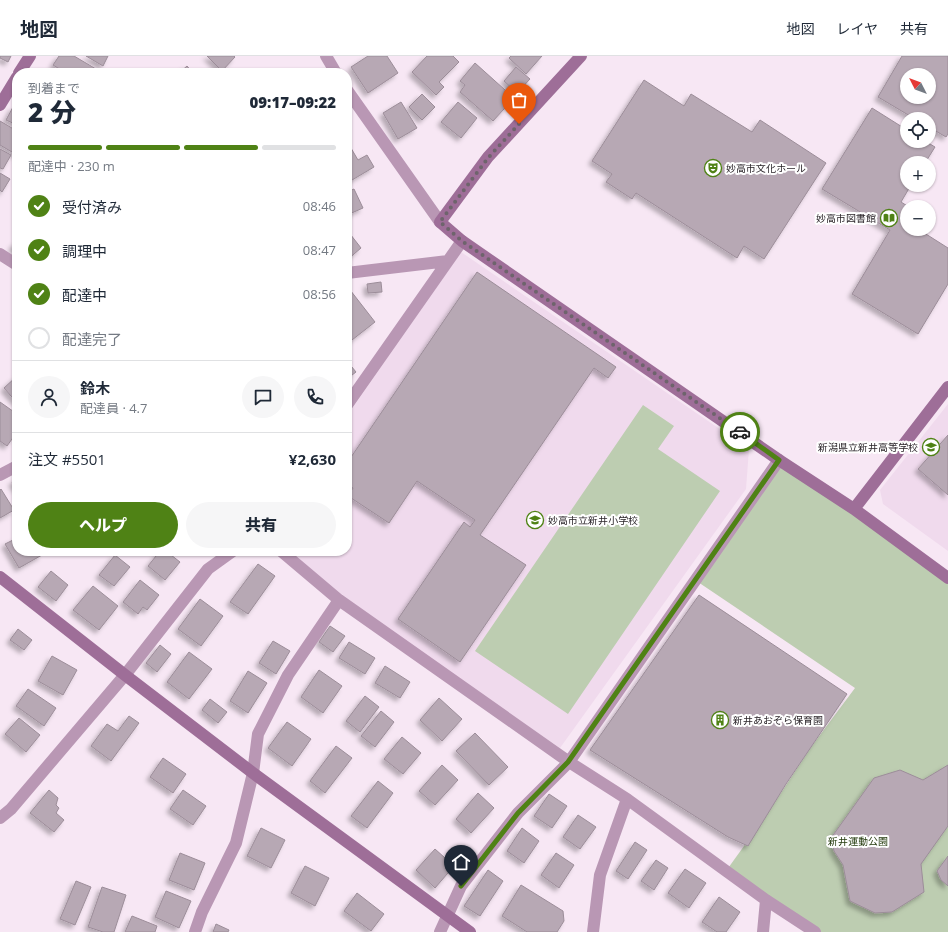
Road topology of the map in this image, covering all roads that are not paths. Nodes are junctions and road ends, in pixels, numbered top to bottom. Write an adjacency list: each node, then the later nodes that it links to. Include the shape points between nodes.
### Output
1 (30, 56): 4 (street)
2 (326, 56): 5 (street)
3 (581, 56): 9 (street, via 488,158)
4 (23, 68)
5 (333, 68)
6 (12, 85): 8 (street)
7 (352, 97): 9 (street)
8 (0, 105)
9 (440, 222): 10 (street)
10 (462, 241): 13 (street); 17 (street)
11 (0, 254): 12 (street)
12 (12, 261)
13 (448, 261): 14 (street); 16 (street)
14 (352, 272)
15 (948, 386): 20 (street)
16 (352, 399)
17 (779, 460): 20 (street); 27 (street)
18 (12, 469): 19 (street)
19 (0, 475)
20 (854, 509): 24 (street)
21 (225, 556): 26 (street, via 208,569)
22 (286, 556): 25 (street)
23 (0, 577): 26 (street)
24 (948, 578)
25 (339, 600): 27 (street); 28 (street, via 288,675 258,734)
26 (125, 675): 28 (street); 30 (street, via 11,809)
27 (568, 762): 29 (street); 32 (street, via 518,813 461,886)
28 (253, 772): 32 (street); 33 (street, via 236,843 202,912)
29 (627, 799): 31 (street); 36 (street, via 600,876)
30 (0, 818)
31 (766, 900): 37 (street); 38 (street)
32 (447, 915): 34 (street); 35 (street)
33 (195, 932)
34 (440, 932)
35 (470, 932)
36 (593, 932)
37 (763, 932)
38 (815, 932)

